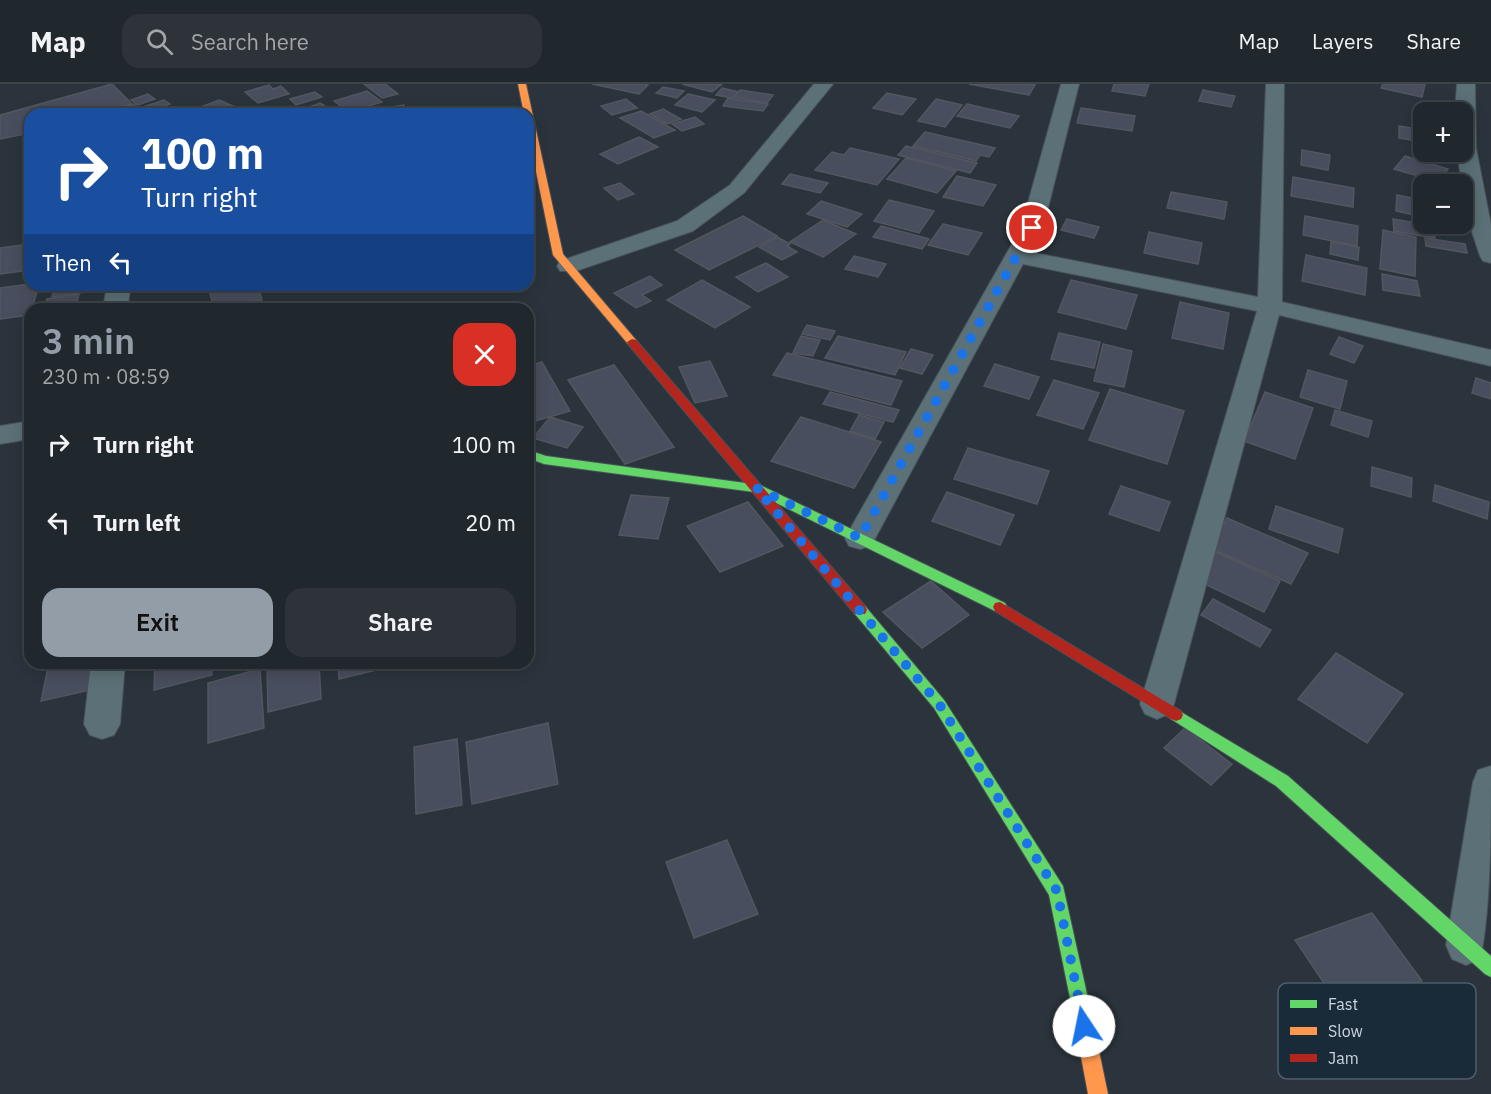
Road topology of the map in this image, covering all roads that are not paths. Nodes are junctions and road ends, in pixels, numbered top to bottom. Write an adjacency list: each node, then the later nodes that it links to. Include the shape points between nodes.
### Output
1 (522, 84): 6 (street)
2 (824, 84): 10 (street, via 736,189 685,226)
3 (1070, 84): 8 (street, via 1032,228)
4 (1275, 84): 11 (street)
5 (1466, 84): 9 (street, via 1463,115 1481,233)
6 (527, 108)
7 (534, 141): 10 (street, via 558,255)
8 (1017, 256): 11 (street); 17 (street)
9 (1491, 256)
10 (568, 266): 16 (street)
11 (1270, 306): 12 (street); 19 (street)
12 (1491, 358)
13 (24, 431): 14 (street)
14 (0, 435)
15 (534, 456): 16 (street)
16 (756, 488): 17 (street); 23 (street, via 939,704 1057,891)
17 (860, 538): 19 (street, via 985,598)
18 (107, 669): 20 (street)
19 (1157, 704): 22 (street, via 1282,781)
20 (102, 724)
21 (1491, 782): 22 (street)
22 (1479, 956)
23 (1098, 1094)

